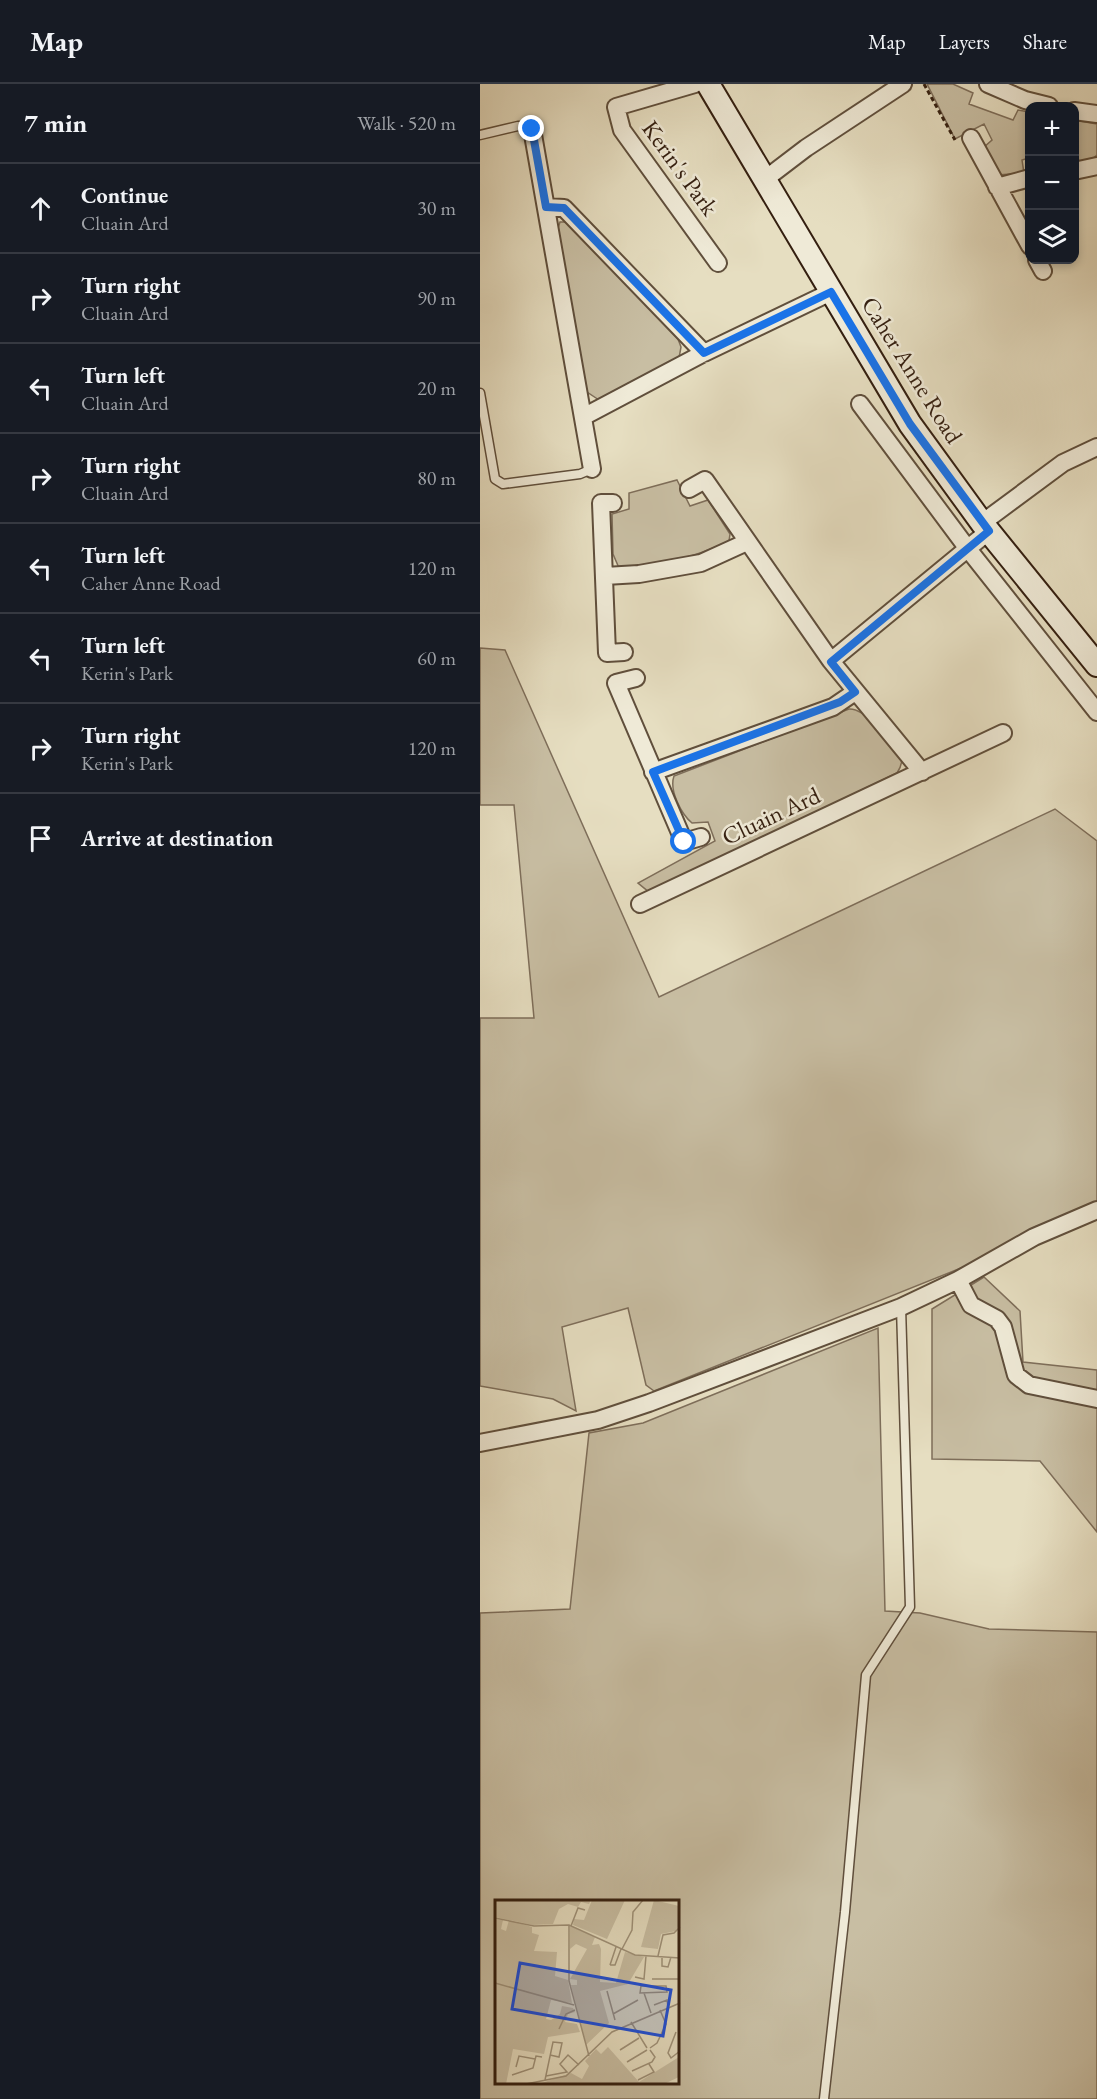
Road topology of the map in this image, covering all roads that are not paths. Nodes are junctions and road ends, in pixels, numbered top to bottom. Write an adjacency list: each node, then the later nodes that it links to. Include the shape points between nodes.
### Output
1 (695, 84): 18 (street, Kerin's Park, via 616,107 622,130)
2 (708, 84): 14 (street, Caher Anne Road)
3 (903, 84): 14 (street)
4 (988, 84): 5 (street)
5 (1033, 102)
6 (1079, 112): 7 (street)
7 (1097, 114)
8 (532, 129): 9 (lane, via 518,126); 16 (street)
9 (480, 135)
10 (963, 140): 15 (street)
11 (1097, 166): 12 (street)
12 (1079, 170)
13 (1025, 179): 15 (street)
14 (764, 180): 19 (street, Caher Anne Road)
15 (998, 187): 17 (street)
16 (546, 207): 20 (street, via 564,208); 23 (street)
17 (1025, 238)
18 (718, 263)
19 (831, 292): 20 (street); 28 (street, Caher Anne Road, via 910,424)
20 (704, 353): 23 (street)
21 (480, 393): 25 (lane, via 495,479 503,484)
22 (860, 404): 30 (street)
23 (583, 417): 25 (street)
24 (1097, 447): 28 (street, via 1063,463)
25 (592, 469)
26 (689, 489): 29 (street, via 705,480)
27 (613, 503): 31 (street, via 601,503)
28 (986, 527): 30 (street); 34 (street, Caher Anne Road)
29 (747, 542): 31 (street, via 701,562); 33 (street)
30 (968, 549): 33 (street); 37 (street)
31 (605, 576): 32 (street, via 608,653)
32 (624, 652)
33 (831, 662): 36 (street)
34 (1097, 665)
35 (636, 678): 39 (street, Cluain Ard, via 616,683)
36 (855, 692): 39 (street, via 833,706); 40 (street)
37 (1097, 712)
38 (1003, 733): 40 (street, Cluain Ard)
39 (653, 772): 41 (street, Cluain Ard, via 684,842)
40 (922, 772): 42 (street, Cluain Ard)
41 (701, 837)
42 (640, 904)
43 (1097, 1210): 44 (street, via 1034,1237)
44 (958, 1280): 45 (street); 46 (street, via 971,1305 997,1319 1003,1327 1016,1375 1029,1385)
45 (901, 1307): 47 (street, via 598,1420); 48 (lane, via 910,1607 866,1675)
46 (1097, 1399)
47 (480, 1443)
48 (824, 2099)

